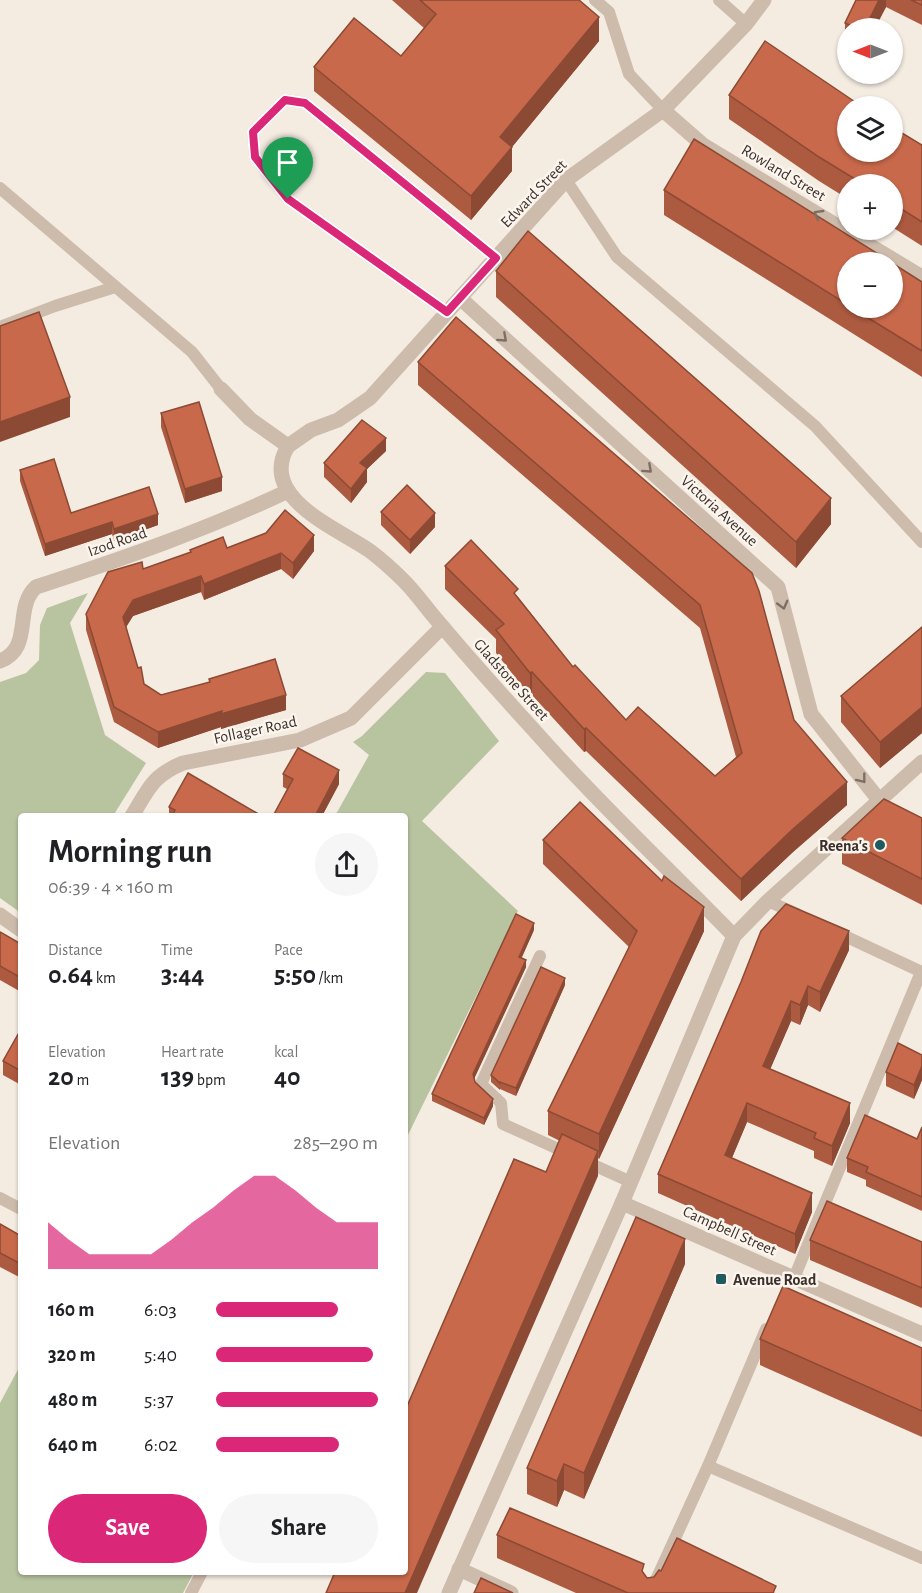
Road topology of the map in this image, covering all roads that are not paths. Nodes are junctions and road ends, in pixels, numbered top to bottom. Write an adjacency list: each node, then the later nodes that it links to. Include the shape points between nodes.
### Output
1 (596, 0): 5 (lane, via 609,12 629,74)
2 (719, 0): 4 (lane)
3 (764, 0): 4 (street, Edward Street)
4 (746, 24): 5 (street, Edward Street)
5 (663, 110): 6 (street, Edward Street); 9 (street, Rowland Street, one-way to 5, via 703,145)
6 (566, 180): 8 (street, Edward Street); 17 (lane, via 617,257 815,426)
7 (0, 188): 10 (lane)
8 (496, 258): 11 (street, Edward Street); 12 (lane, via 305,103 285,100 253,132 255,157 288,199)
9 (922, 277)
10 (116, 287): 13 (lane); 14 (lane, via 192,352)
11 (460, 298): 12 (street, Edward Street); 21 (street, Victoria Avenue, one-way to 21, via 778,586 811,714)
12 (447, 312): 15 (street, Edward Street, via 370,398 339,420 311,430)
13 (0, 327)
14 (221, 389): 15 (street, via 250,419)
15 (288, 446): 16 (street, via 282,468)
16 (288, 491): 18 (street, Gladstone Street, via 300,506 370,551 405,581); 19 (street, Izod Road, via 148,550 36,587 27,595 15,653)
17 (922, 542)
18 (442, 627): 22 (street, Follager Road, via 351,718 300,740 168,769 156,777); 26 (street, Gladstone Street, via 553,750)
19 (0, 660)
20 (922, 762): 21 (street)
21 (884, 802): 23 (street)
22 (134, 813)
23 (768, 901): 26 (street); 28 (lane)
24 (0, 915): 25 (street)
25 (18, 928)
26 (734, 936): 29 (street)
27 (540, 956): 29 (lane, via 481,1084 501,1103 503,1124)
28 (922, 972): 33 (lane)
29 (631, 1182): 31 (street)
30 (0, 1198): 32 (lane)
31 (622, 1203): 33 (street, Campbell Street); 38 (street)
32 (18, 1207)
33 (788, 1280): 35 (street, Campbell Street)
34 (770, 1318): 36 (lane)
35 (922, 1334)
36 (708, 1466): 37 (lane); 43 (lane)
37 (922, 1558)
38 (459, 1569): 41 (street); 42 (street)
39 (201, 1575): 40 (lane)
40 (192, 1593)
41 (449, 1593)
42 (511, 1593)
43 (650, 1593)

